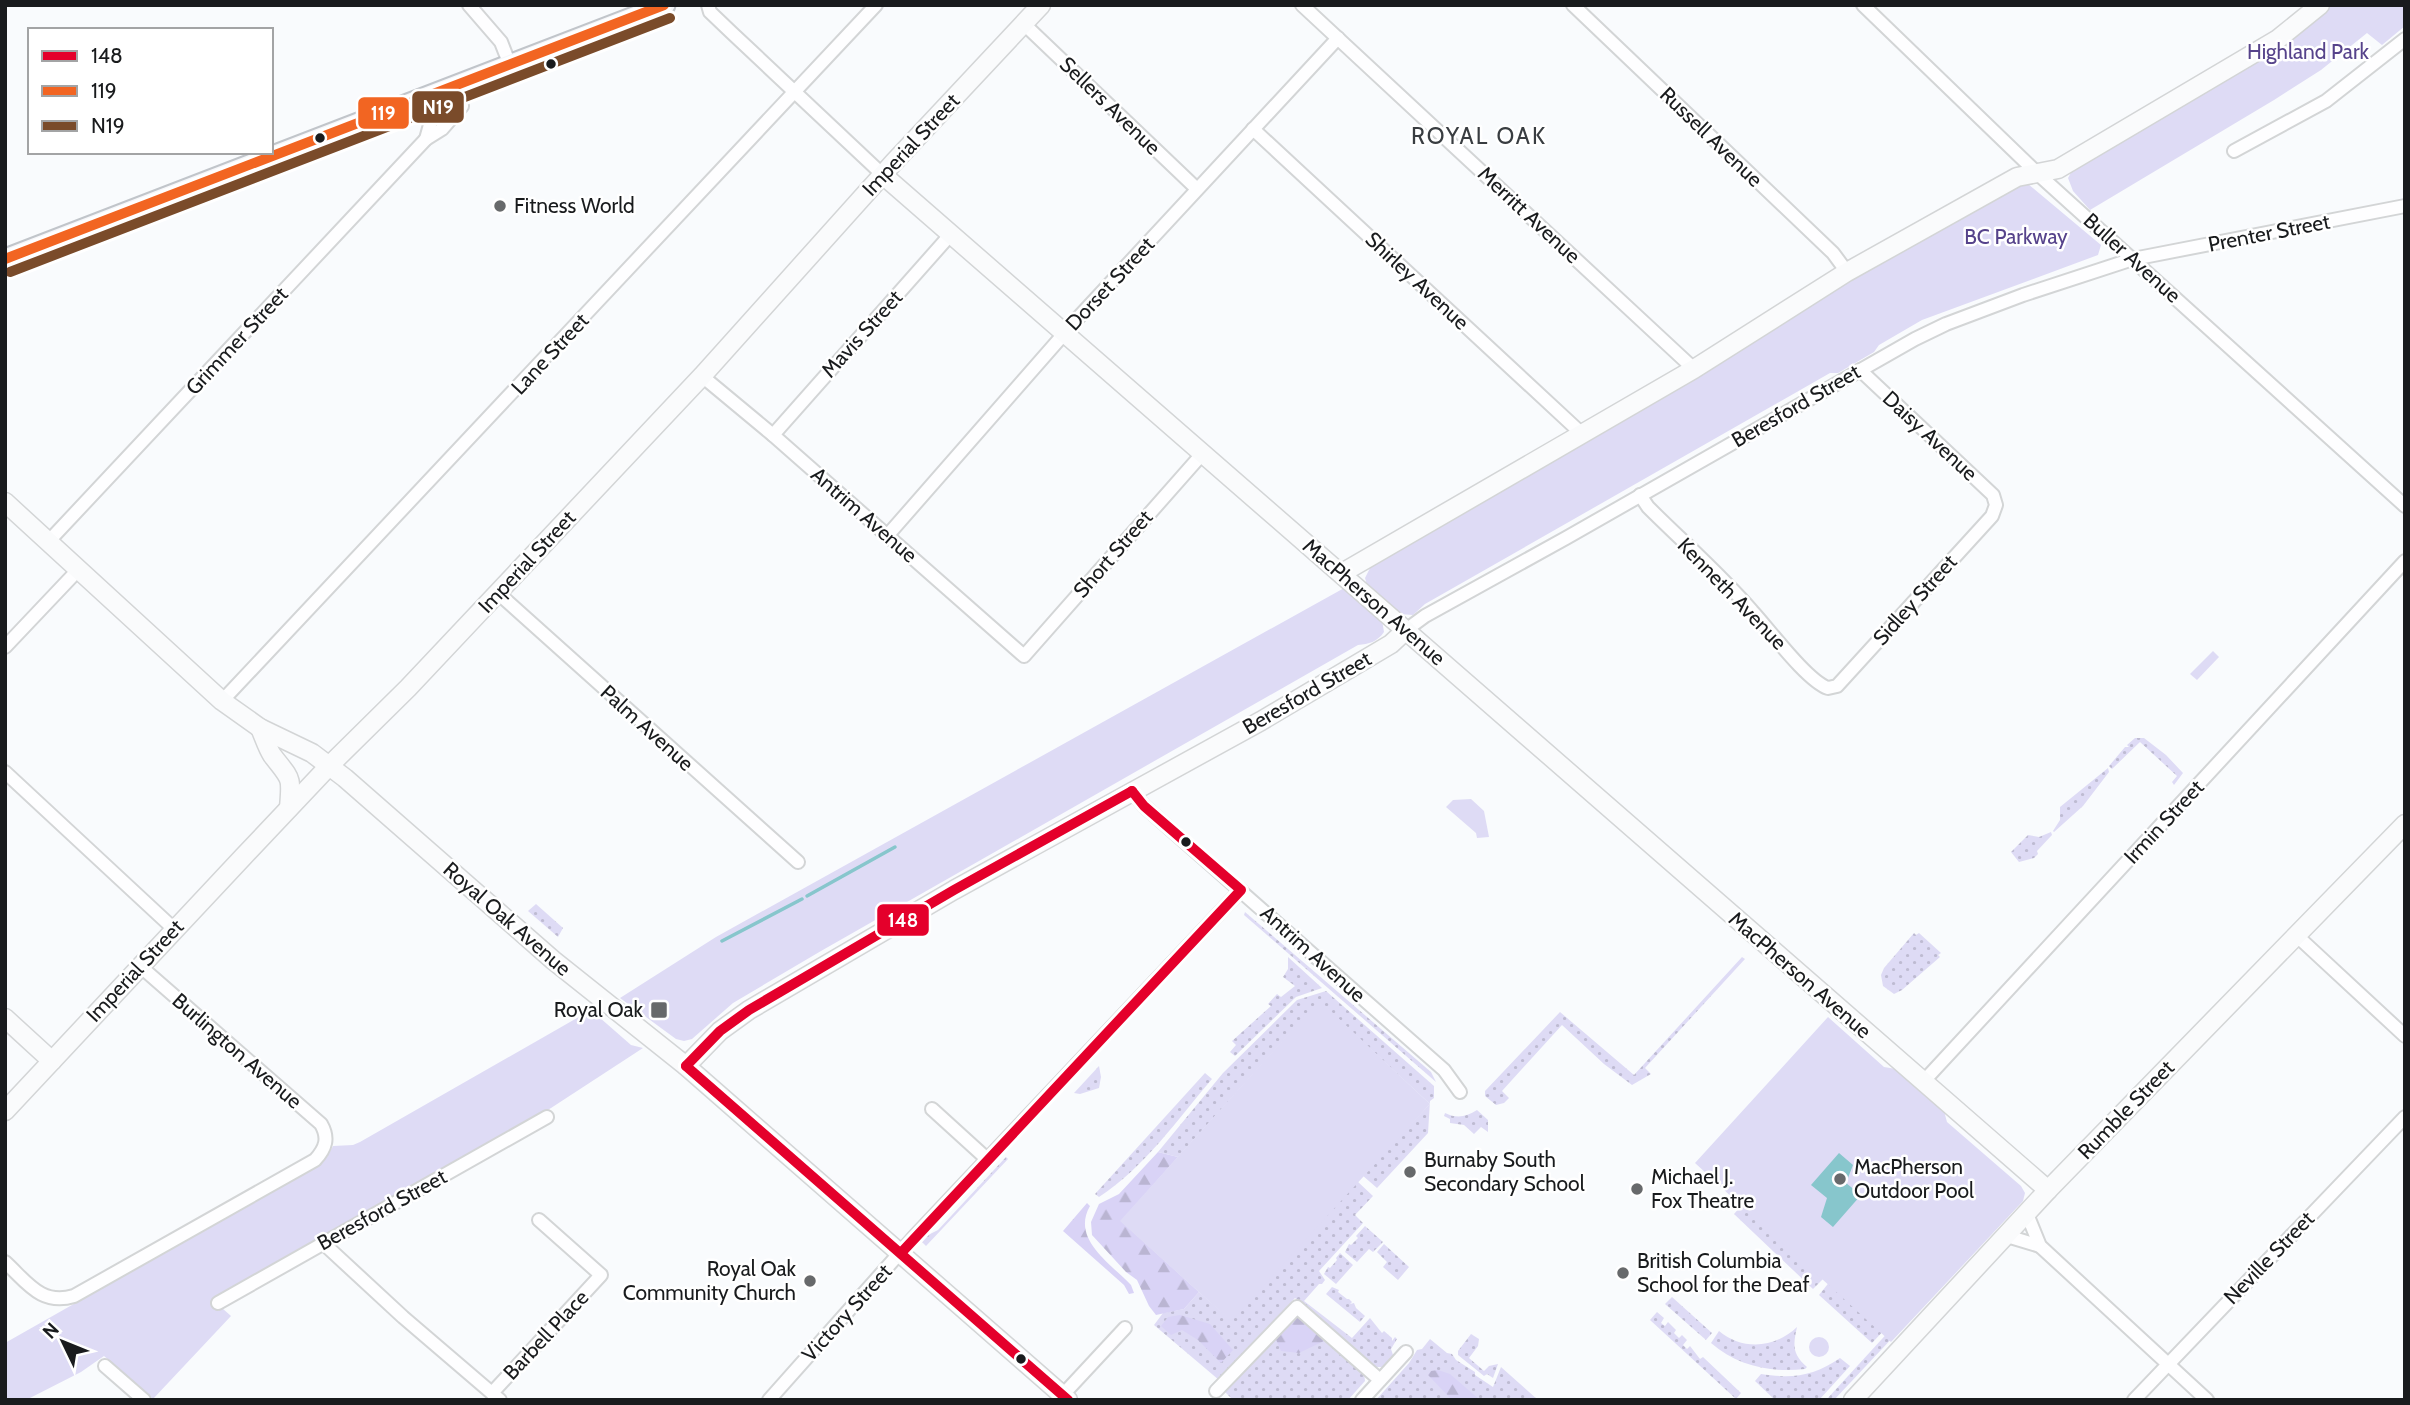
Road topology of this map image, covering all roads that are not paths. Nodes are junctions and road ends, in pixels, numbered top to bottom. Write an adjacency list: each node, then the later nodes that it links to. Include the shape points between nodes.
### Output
1 (469, 5): 13 (street, via 501,42)
2 (665, 5): 13 (main road)
3 (708, 5): 15 (street, MacPherson Avenue, via 710,12)
4 (876, 5): 15 (street, Lane Street)
5 (1041, 5): 10 (street, Imperial Street)
6 (1302, 5): 11 (street, Merritt Avenue)
7 (1573, 5): 27 (street, Russell Avenue, via 1833,253)
8 (1863, 5): 21 (street, Buller Avenue)
9 (2320, 5): 21 (street, via 2278,39 2058,169)
10 (1024, 24): 20 (street, Imperial Street); 22 (street, Sellers Avenue)
11 (1338, 38): 17 (street, Dorset Street); 29 (street, Merritt Avenue)
12 (2405, 38): 19 (street, via 2326,101)
13 (510, 65): 14 (main road)
14 (457, 85): 16 (main road); 18 (street, Grimmer Street, via 462,106)
15 (795, 92): 20 (street, MacPherson Avenue); 49 (street, Lane Street)
16 (428, 96): 18 (street, via 433,114); 25 (main road)
17 (1253, 129): 22 (street, Dorset Street); 32 (street, Shirley Avenue)
18 (426, 139): 40 (street, Grimmer Street)
19 (2234, 151)
20 (883, 174): 24 (street, MacPherson Avenue); 31 (street, Imperial Street)
21 (2038, 174): 26 (street, Buller Avenue); 27 (street, via 2017,177)
22 (1197, 189): 28 (street, Dorset Street)
23 (2405, 206): 26 (street, Prenter Street)
24 (951, 234): 28 (street, MacPherson Avenue); 33 (street, Mavis Street)
25 (5, 259)
26 (2133, 259): 30 (street, Beresford Street, via 1946,324); 38 (street, Buller Avenue)
27 (1847, 272): 29 (street)
28 (1065, 333): 34 (street, MacPherson Avenue); 39 (street, Dorset Street)
29 (1694, 369): 32 (street)
30 (1860, 370): 35 (street, Beresford Street); 37 (street, Daisy Avenue, via 1993,495)
31 (702, 376): 33 (street, Antrim Avenue); 44 (street, Imperial Street)
32 (1581, 433): 43 (street)
33 (773, 435): 39 (street, Antrim Avenue)
34 (1203, 453): 43 (street, MacPherson Avenue); 47 (street, Short Street)
35 (1640, 495): 45 (street, Beresford Street); 48 (street, Kenneth Avenue, via 1783,648)
36 (5, 502): 40 (street, Royal Oak Avenue)
37 (1996, 505): 48 (street, Sidley Street, via 1992,516 1919,597 1837,686)
38 (2405, 506)
39 (887, 536): 47 (street, Antrim Avenue)
40 (48, 542): 42 (street, Royal Oak Avenue)
41 (2405, 561): 65 (street, Irmin Street)
42 (78, 570): 46 (street); 49 (street, Royal Oak Avenue)
43 (1342, 573): 45 (street, MacPherson Avenue)
44 (498, 593): 51 (street, Imperial Street); 56 (street, Palm Avenue)
45 (1406, 630): 53 (street, Beresford Street, via 1391,644 1308,693); 65 (street, MacPherson Avenue)
46 (5, 647)
47 (1024, 656)
48 (1828, 688)
49 (222, 701): 50 (street, Royal Oak Avenue)
50 (261, 728): 51 (street, Royal Oak Avenue); 54 (street, via 271,753 289,776)
51 (329, 766): 54 (street, Imperial Street); 64 (street, Royal Oak Avenue, via 562,968)
52 (5, 772): 58 (street)
53 (1132, 791): 57 (street, Antrim Avenue); 64 (street, Beresford Street, via 748,1010)
54 (289, 808): 58 (street, Imperial Street)
55 (2405, 824): 59 (street, Rumble Street)
56 (798, 862)
57 (1241, 890): 66 (street, Antrim Avenue, via 1444,1070); 71 (street, Victory Street)
58 (174, 929): 60 (street, Imperial Street)
59 (2296, 936): 62 (street); 72 (street, Rumble Street)
60 (140, 966): 63 (street, Imperial Street); 79 (street, Burlington Avenue, via 321,1124 327,1140 324,1149 315,1160 64,1299 40,1294)
61 (5, 1018): 63 (street)
62 (2405, 1036)
63 (52, 1061): 68 (street, Imperial Street)
64 (686, 1066): 78 (street, Royal Oak Avenue)
65 (1923, 1082): 72 (street, MacPherson Avenue)
66 (1460, 1092)
67 (932, 1109): 71 (street)
68 (5, 1111)
69 (547, 1117): 76 (street, Beresford Street)
70 (2405, 1117): 83 (street, Neville Street)
71 (988, 1159): 78 (street, Victory Street)
72 (2048, 1190): 73 (street, Rumble Street)
73 (2027, 1214): 75 (street, Rumble Street); 77 (street)
74 (539, 1220): 87 (street, Barbell Place, via 601,1275)
75 (2007, 1236): 77 (street); 92 (street, Rumble Street)
76 (323, 1242): 80 (street, Beresford Street); 87 (street)
77 (2040, 1246): 83 (street)
78 (901, 1253): 88 (street, Royal Oak Avenue); 90 (street, Victory Street)
79 (5, 1262)
80 (218, 1303)
81 (1125, 1328): 88 (street)
82 (1406, 1352): 85 (street)
83 (2168, 1364): 93 (street, Neville Street); 94 (street)
84 (105, 1366): 89 (street)
85 (1380, 1380): 86 (street, via 1297,1307); 91 (street)
86 (1216, 1391)
87 (496, 1397)
88 (1063, 1398)
89 (144, 1400)
90 (769, 1400)
91 (1362, 1400)
92 (1853, 1400)
93 (2134, 1400)
94 (2207, 1400)

